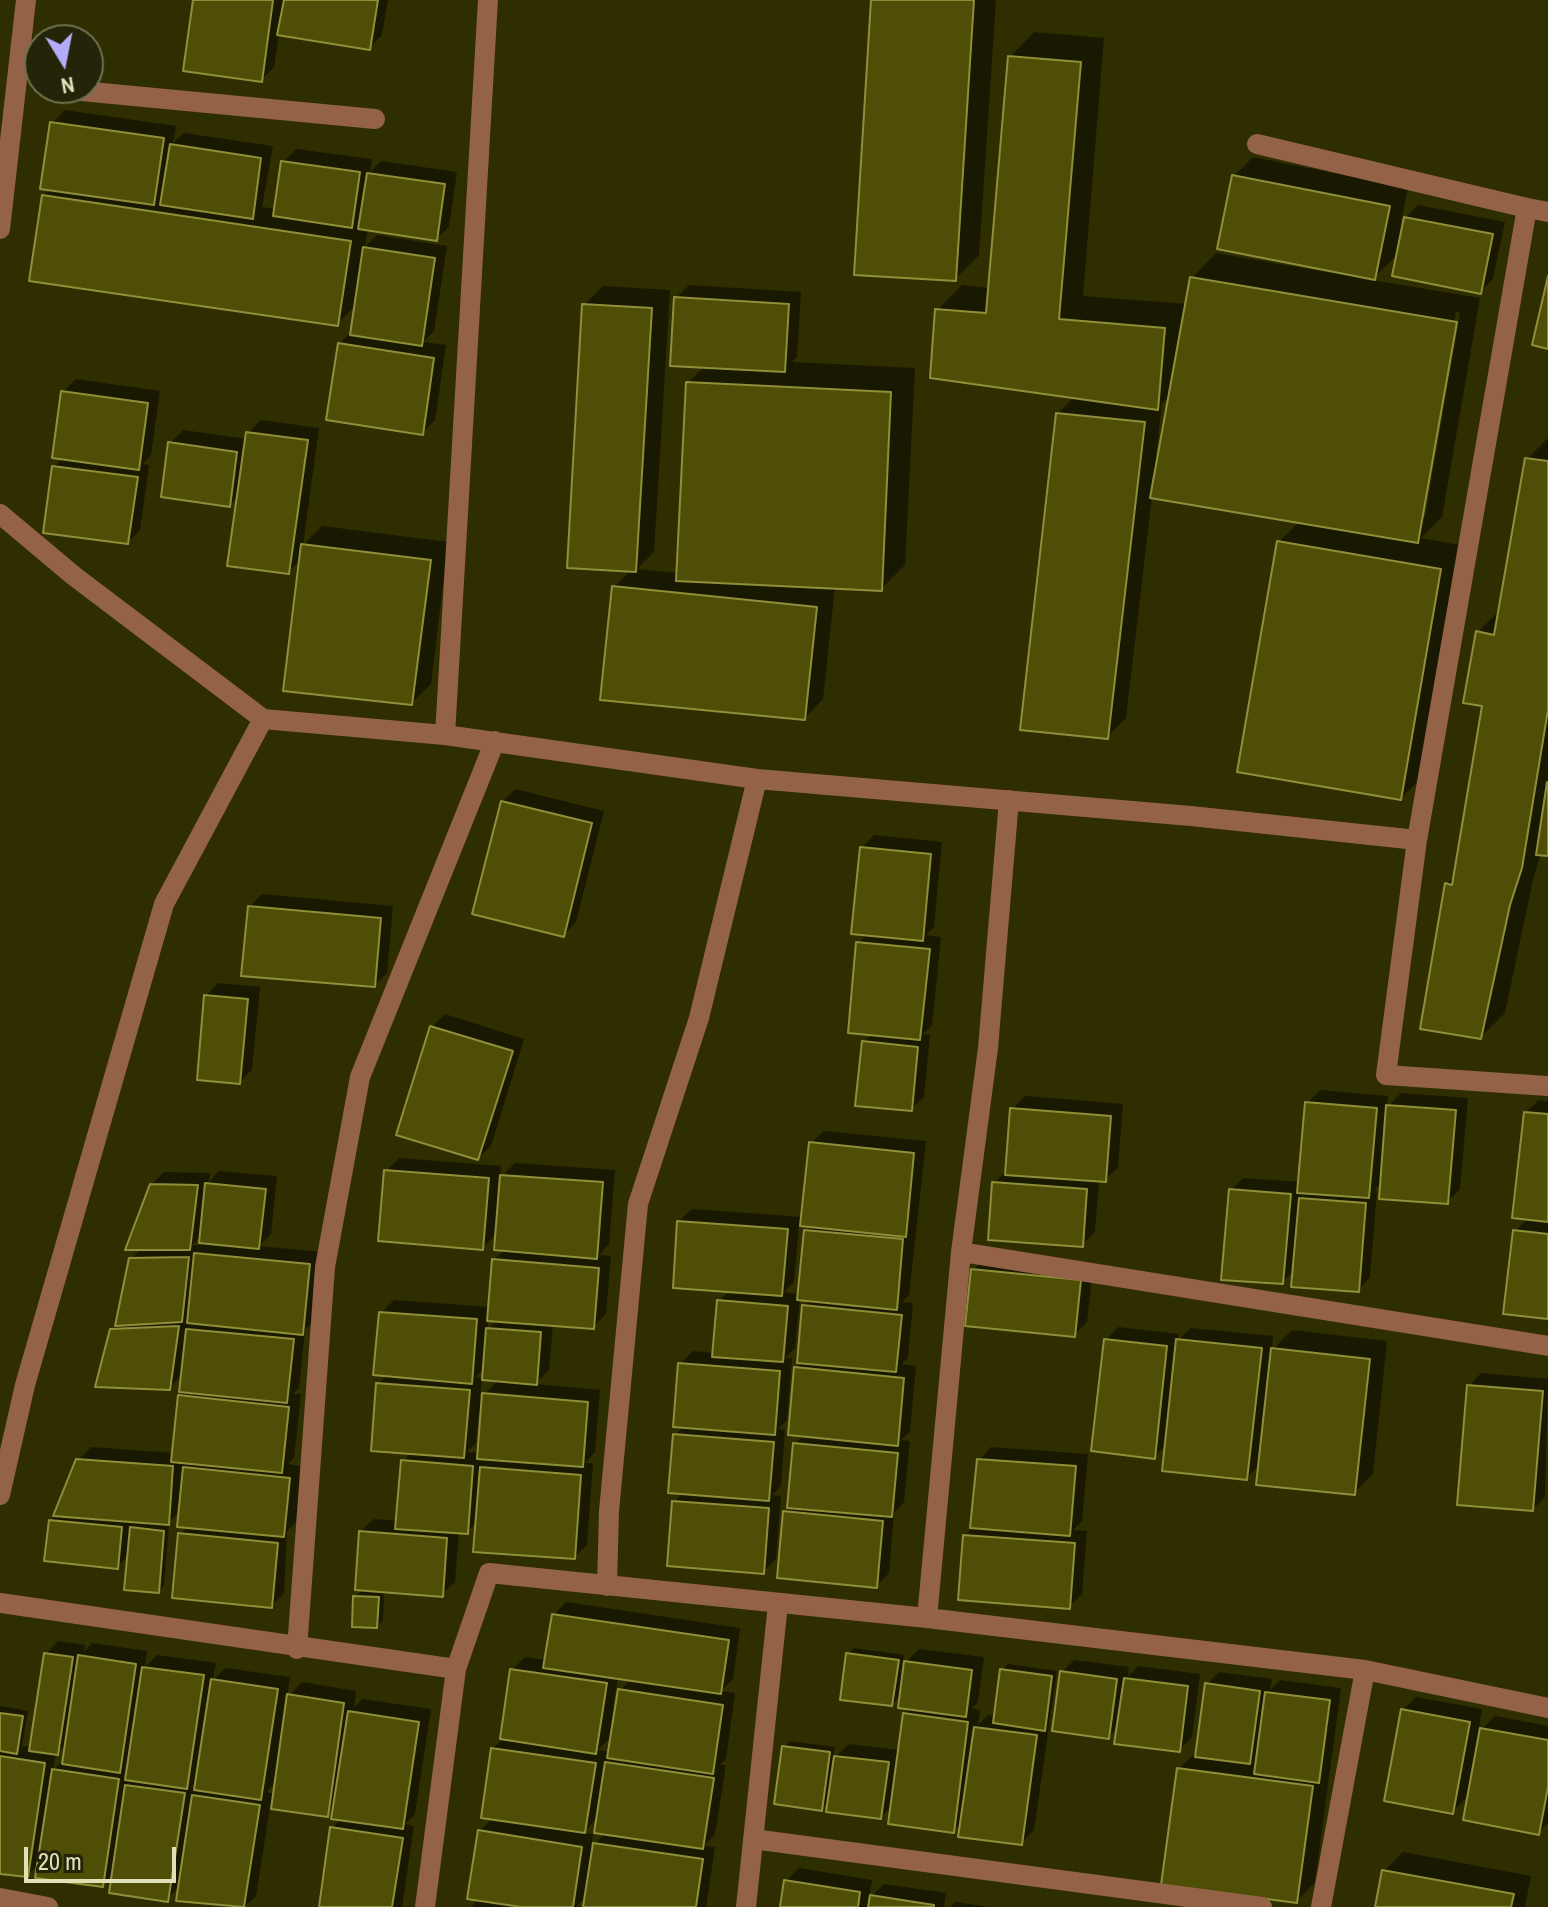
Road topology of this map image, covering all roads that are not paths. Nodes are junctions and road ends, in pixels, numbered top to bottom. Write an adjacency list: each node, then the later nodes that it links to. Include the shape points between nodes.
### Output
1 (26, 0): 3 (street)
2 (488, 0): 13 (street)
3 (16, 85): 4 (street); 10 (street)
4 (24, 86)
5 (104, 93): 6 (street)
6 (375, 119)
7 (1257, 144): 8 (street)
8 (1527, 208): 9 (street); 17 (street)
9 (1548, 212)
10 (0, 229)
11 (0, 514): 12 (street)
12 (263, 719): 13 (street); 21 (street, via 164,904 25,1385)
13 (445, 735): 14 (street)
14 (495, 741): 15 (street); 26 (street, via 360,1077 325,1267)
15 (757, 779): 16 (street); 22 (street, via 699,1018 638,1204 609,1511)
16 (1009, 800): 17 (street); 19 (street, via 988,1048)
17 (1417, 840): 18 (street, via 1386,1075)
18 (1548, 1086)
19 (961, 1252): 20 (street); 25 (street)
20 (1548, 1346)
21 (0, 1495)
22 (607, 1586): 24 (street); 27 (street, via 489,1573)
23 (0, 1603): 26 (street)
24 (778, 1604): 25 (street); 30 (street)
25 (927, 1618): 28 (street)
26 (297, 1649): 27 (street)
27 (456, 1669): 33 (street)
28 (1365, 1670): 29 (street); 36 (street)
29 (1548, 1708)
30 (753, 1839): 34 (street); 35 (street)
31 (0, 1898): 32 (street)
32 (48, 1907)
33 (425, 1907)
34 (746, 1907)
35 (1262, 1907)
36 (1321, 1907)

